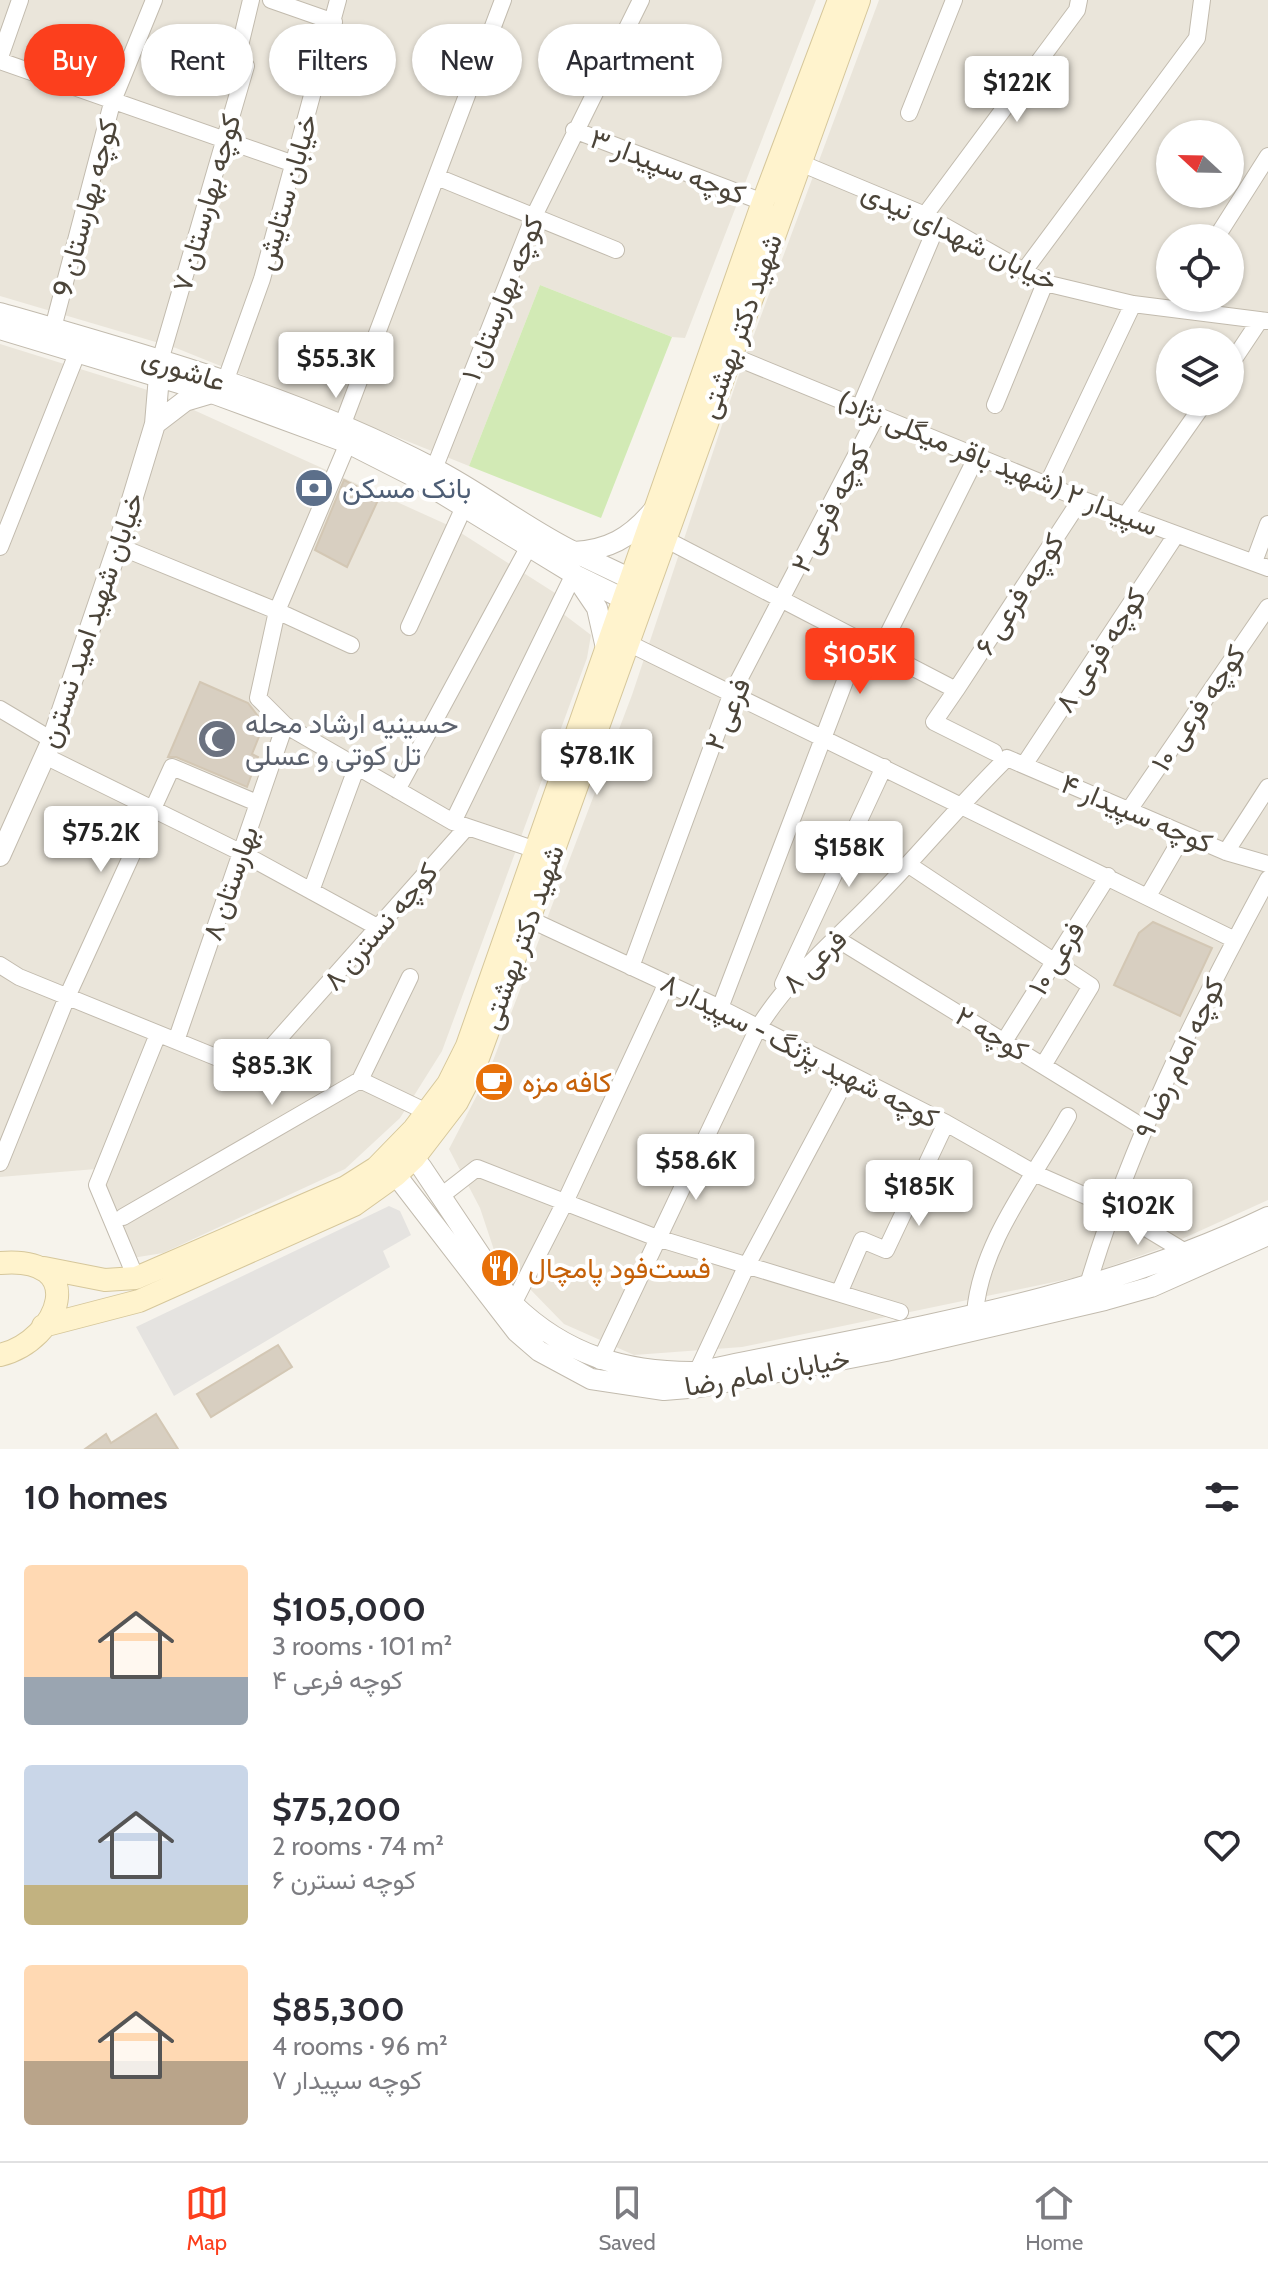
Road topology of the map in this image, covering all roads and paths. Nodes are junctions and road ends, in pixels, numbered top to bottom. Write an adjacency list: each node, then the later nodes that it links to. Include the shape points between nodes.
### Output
1 (20, 0): 14 (street)
2 (154, 0): 15 (street, کوچه بهارستان 9)
3 (251, 0): 18 (street, کوچه بهارستان ۷, via 238,54 246,66)
4 (271, 0): 13 (street)
5 (338, 0): 13 (street, خیابان ستایش)
6 (503, 0): 22 (street)
7 (641, 0): 17 (street, کوچه بهارستان ۱)
8 (839, 0): 23 (main road, شهید دکتر بهشتی)
9 (859, 0): 20 (main road, شهید دکتر بهشتی)
10 (954, 0): 16 (street)
11 (1202, 0): 28 (street, via 1197,38)
12 (1078, 5): 25 (street)
13 (334, 22): 21 (street, خیابان ستایش)
14 (0, 59): 15 (street)
15 (112, 103): 18 (street); 35 (street, کوچه بهارستان 9)
16 (909, 113)
17 (574, 130): 23 (street, کوچه سپیدار ۳); 24 (street, کوچه بهارستان ۱)
18 (224, 141): 21 (street); 40 (street, کوچه بهارستان ۷)
19 (1268, 156): 26 (street)
20 (798, 162): 25 (street, خیابان شهدای نیدی); 39 (main road, شهید دکتر بهشتی)
21 (294, 164): 41 (street, خیابان ستایش, via 262,279)
22 (437, 177): 24 (street); 47 (street)
23 (763, 202): 53 (main road, شهید دکتر بهشتی)
24 (534, 216): 27 (street); 49 (street, کوچه بهارستان ۱)
25 (932, 219): 28 (street, خیابان شهدای نیدی); 43 (street, via 902,309)
26 (1225, 224)
27 (616, 250)
28 (1024, 271): 29 (street, خیابان شهدای نیدی)
29 (1045, 283): 31 (street, خیابان شهدای نیدی); 42 (street)
30 (1156, 303): 31 (street, خیابان شهدای نیدی)
31 (1133, 304): 50 (street)
32 (1220, 312): 34 (street, خیابان شهدای نیدی)
33 (0, 313): 35 (street, عاشوری)
34 (1264, 321): 37 (street)
35 (53, 328): 40 (street, عاشوری)
36 (0, 329): 38 (street, عاشوری)
37 (1244, 347)
38 (78, 351): 40 (street, عاشوری); 59 (street)
39 (730, 355): 43 (street, سپیدار ۲ (شهید باقر میگلی نژاد)); 57 (main road, شهید دکتر بهشتی)
40 (160, 369): 41 (street, عاشوری); 46 (street, خیابان شهید امید نسترن)
41 (219, 388): 46 (street, via 185,401); 47 (street, عاشوری)
42 (995, 405)
43 (860, 407): 44 (street, سپیدار ۲ (شهید باقر میگلی نژاد))
44 (877, 415): 48 (street, سپیدار ۲ (شهید باقر میگلی نژاد)); 65 (street, کوچه فرعی ۲)
45 (1194, 416): 54 (street)
46 (155, 424): 58 (street, خیابان شهید امید نسترن)
47 (345, 434): 49 (street, عاشوری); 52 (street, عاشوری); 67 (street)
48 (977, 456): 50 (street, سپیدار ۲ (شهید باقر میگلی نژاد)); 72 (street)
49 (434, 469): 61 (street, عاشوری)
50 (1047, 485): 51 (street, سپیدار ۲ (شهید باقر میگلی نژاد))
51 (1081, 499): 54 (street, سپیدار ۲ (شهید باقر میگلی نژاد)); 73 (street, کوچه فرعی ۶)
52 (464, 507): 60 (street, عاشوری); 68 (street)
53 (655, 509): 61 (street, via 637,530 616,543); 64 (main road, شهید دکتر بهشتی)
54 (1125, 516): 56 (street, سپیدار ۲ (شهید باقر میگلی نژاد))
55 (1268, 524): 62 (street)
56 (1176, 535): 62 (street, سپیدار ۲ (شهید باقر میگلی نژاد)); 80 (street, کوچه فرعی ۸)
57 (665, 539): 64 (main road, شهید دکتر بهشتی); 65 (street)
58 (118, 546): 67 (street); 78 (street, خیابان شهید امید نسترن)
59 (0, 547)
60 (528, 548): 61 (street, عاشوری); 84 (street)
61 (562, 553): 63 (street, عاشوری); 64 (street)
62 (1261, 565)
63 (574, 574): 64 (street); 71 (street, عاشوری); 89 (street, کوچه نسترن ۸)
64 (633, 591): 71 (main road, شهید دکتر بهشتی)
65 (783, 601): 69 (street); 74 (street, فرعی ۲)
66 (1268, 607): 87 (street, کوچه فرعی ۱۰)
67 (277, 611): 70 (street); 76 (street, via 258,698)
68 (409, 627)
69 (861, 639): 72 (street); 77 (street)
70 (351, 645)
71 (617, 646): 74 (street); 92 (main road, شهید دکتر بهشتی); 102 (main road, شهید دکتر بهشتی)
72 (881, 648): 73 (street)
73 (956, 690): 79 (street, کوچه سپیدار ۴, via 934,722)
74 (731, 695): 77 (street); 108 (street, فرعی ۲)
75 (0, 709): 78 (street)
76 (285, 725): 81 (street); 85 (street, بهارستان ۸)
77 (822, 738): 82 (street); 113 (street)
78 (48, 748): 88 (street); 90 (street, خیابان شهید امید نسترن)
79 (1000, 755): 80 (street, کوچه سپیدار ۴); 86 (street, فرعی ۸)
80 (1024, 765): 87 (street, کوچه سپیدار ۴)
81 (357, 766): 84 (street); 100 (street)
82 (884, 767): 86 (street); 111 (street)
83 (1268, 787): 94 (street)
84 (397, 790): 89 (street)
85 (257, 803): 88 (street, via 172,767); 93 (street, بهارستان ۸)
86 (959, 806): 97 (street, فرعی ۸); 98 (street)
87 (1129, 810): 91 (street, کوچه سپیدار ۴)
88 (152, 811): 93 (street); 112 (street)
89 (460, 824): 92 (street); 103 (street, کوچه نسترن ۸)
90 (5, 831): 95 (street, خیابان شهید امید نسترن)
91 (1184, 834): 94 (street, کوچه سپیدار ۴); 101 (street)
92 (536, 850): 121 (main road, شهید دکتر بهشتی, via 467,1046)
93 (240, 852): 100 (street); 117 (street, بهارستان ۸)
94 (1226, 852): 96 (street, کوچه سپیدار ۴)
95 (0, 856)
96 (1268, 864)
97 (909, 865): 104 (street, فرعی ۸); 106 (street)
98 (1108, 876): 101 (street); 106 (street, فرعی ۱۰)
99 (1268, 879): 105 (street, کوچه امام رضا ۹)
100 (311, 891): 103 (street)
101 (1148, 896): 105 (street)
102 (529, 919): 108 (street, کوچه شهید پژنگ - سپیدار ۸); 125 (main road, شهید دکتر بهشتی, via 457,1102)
103 (379, 928): 117 (street, کوچه نسترن ۸, via 250,1071)
104 (837, 939): 111 (street, فرعی ۸); 116 (street, کوچه ۲)
105 (1235, 940): 124 (street, کوچه امام رضا ۹)
106 (1053, 962): 116 (street, فرعی ۱۰); 118 (street, via 1091,986)
107 (0, 965): 112 (street, کوچه نسترن ۸)
108 (631, 967): 110 (street, کوچه شهید پژنگ - سپیدار ۸)
109 (410, 977): 120 (street)
110 (667, 983): 113 (street, کوچه شهید پژنگ - سپیدار ۸); 129 (street)
111 (779, 993): 114 (street, فرعی ۸)
112 (67, 997): 115 (street, کوچه نسترن ۸); 126 (street)
113 (720, 1008): 114 (street, کوچه شهید پژنگ - سپیدار ۸)
114 (758, 1028): 119 (street, کوچه شهید پژنگ - سپیدار ۸); 134 (street, فرعی ۸)
115 (158, 1034): 117 (street, کوچه نسترن ۸); 140 (street, via 97,1185)
116 (1005, 1040): 118 (street, کوچه ۲)
117 (176, 1041)
118 (1044, 1064): 124 (street, کوچه ۲)
119 (849, 1074): 123 (street, کوچه شهید پژنگ - سپیدار ۸); 138 (street)
120 (360, 1080): 121 (street); 132 (street)
121 (427, 1112): 125 (main road, شهید دکتر بهشتی)
122 (1068, 1116): 127 (street)
123 (946, 1123): 127 (street, کوچه شهید پژنگ - سپیدار ۸); 143 (street, via 886,1250 862,1240)
124 (1146, 1129): 131 (street, کوچه امام رضا ۹)
125 (401, 1162): 128 (street, خیابان امام رضا); 140 (main road, شهید دکتر بهشتی); 141 (street, خیابان امام رضا); 147 (main road, شهید دکتر بهشتی, via 354,1205 139,1301)
126 (0, 1163)
127 (1036, 1174): 131 (street, کوچه شهید پژنگ - سپیدار ۸); 146 (street, via 998,1235 977,1287)
128 (441, 1196): 129 (street, via 477,1168); 137 (street, خیابان امام رضا)
129 (566, 1200): 134 (street); 144 (street)
130 (1268, 1201): 133 (street)
131 (1111, 1207): 135 (street, کوچه شهید پژنگ - سپیدار ۸); 142 (street, کوچه امام رضا ۹)
132 (123, 1217)
133 (1265, 1225): 135 (street, خیابان امام رضا); 141 (street, خیابان امام رضا, via 1151,1287 1105,1300 886,1351 664,1390 591,1379 564,1366 517,1332)
134 (657, 1238): 138 (street); 149 (street, فرعی ۸)
135 (1187, 1253): 142 (street, خیابان امام رضا)
136 (0, 1263): 139 (main road, شهید دکتر بهشتی, via 28,1262)
137 (489, 1266): 141 (street); 144 (street, خیابان امام رضا)
138 (746, 1267): 143 (street); 150 (street)
139 (44, 1268): 140 (main road, شهید دکتر بهشتی, via 105,1280); 147 (main road, via 57,1280 58,1298)
140 (136, 1278)
141 (472, 1279)
142 (1087, 1288): 146 (street, خیابان امام رضا)
143 (840, 1291): 145 (street)
144 (513, 1304): 149 (street, خیابان امام رضا, via 549,1336)
145 (900, 1312)
146 (975, 1313): 150 (street, خیابان امام رضا)
147 (43, 1326): 148 (main road, via 15,1351)
148 (0, 1355)
149 (600, 1361): 150 (street, خیابان امام رضا)
150 (697, 1372)

